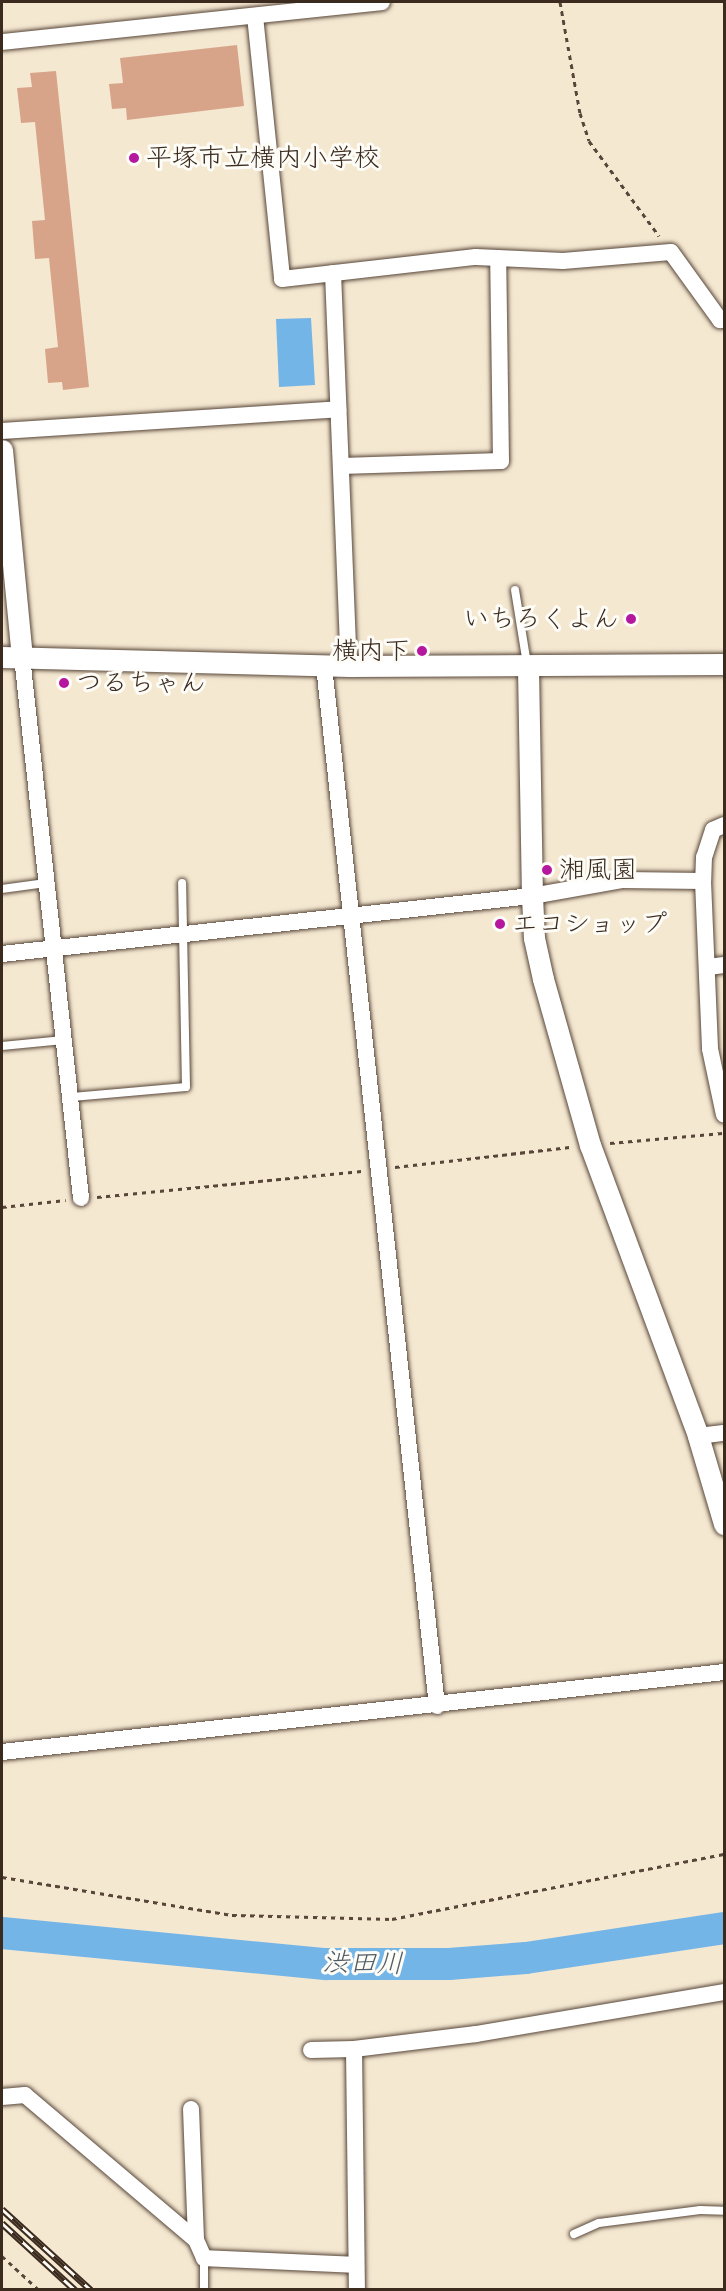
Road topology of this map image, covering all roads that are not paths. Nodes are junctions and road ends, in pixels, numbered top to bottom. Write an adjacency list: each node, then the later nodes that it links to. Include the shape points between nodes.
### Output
1 (382, 2): 2 (street)
2 (255, 16): 3 (street); 5 (street, via 282,279)
3 (2, 42)
4 (498, 258): 5 (street); 6 (street, via 563,261 671,252); 10 (street, via 501,461)
5 (333, 273): 7 (street)
6 (723, 323)
7 (339, 409): 8 (street); 10 (street)
8 (2, 431)
9 (2, 450): 11 (street)
10 (341, 466): 16 (street)
11 (7, 559): 13 (street)
12 (514, 590): 17 (lane)
13 (12, 657): 15 (street); 20 (street)
14 (724, 664): 17 (street)
15 (324, 666): 16 (street); 24 (street)
16 (349, 666): 17 (street)
17 (528, 668): 23 (street)
18 (724, 825): 19 (street, via 714,830 704,857)
19 (703, 881): 23 (street, via 622,880); 28 (street)
20 (46, 883): 22 (lane); 26 (street)
21 (182, 883): 25 (lane)
22 (2, 889)
23 (531, 896): 24 (street); 35 (street, via 534,938 543,979 587,1134)
24 (351, 918): 25 (street); 38 (street)
25 (180, 934): 26 (street); 31 (lane, via 186,1086)
26 (53, 948): 27 (street); 29 (street)
27 (2, 954)
28 (716, 966): 32 (street, via 710,1049)
29 (65, 1040): 30 (lane); 31 (street)
30 (2, 1047)
31 (72, 1097): 33 (street)
32 (724, 1115)
33 (81, 1198)
34 (724, 1433): 35 (street)
35 (698, 1436): 36 (street)
36 (724, 1524)
37 (724, 1672): 38 (street)
38 (437, 1706): 39 (street)
39 (2, 1752)
40 (724, 1992): 41 (street, via 476,2034)
41 (354, 2049): 42 (street); 49 (street)
42 (311, 2050)
43 (2, 2097): 47 (street, via 24,2095)
44 (191, 2109): 47 (street)
45 (724, 2211): 46 (lane, via 700,2210 599,2223)
46 (574, 2235)
47 (196, 2240): 48 (street)
48 (204, 2258): 49 (street); 50 (lane)
49 (356, 2265): 51 (street)
50 (204, 2289)
51 (357, 2289)

